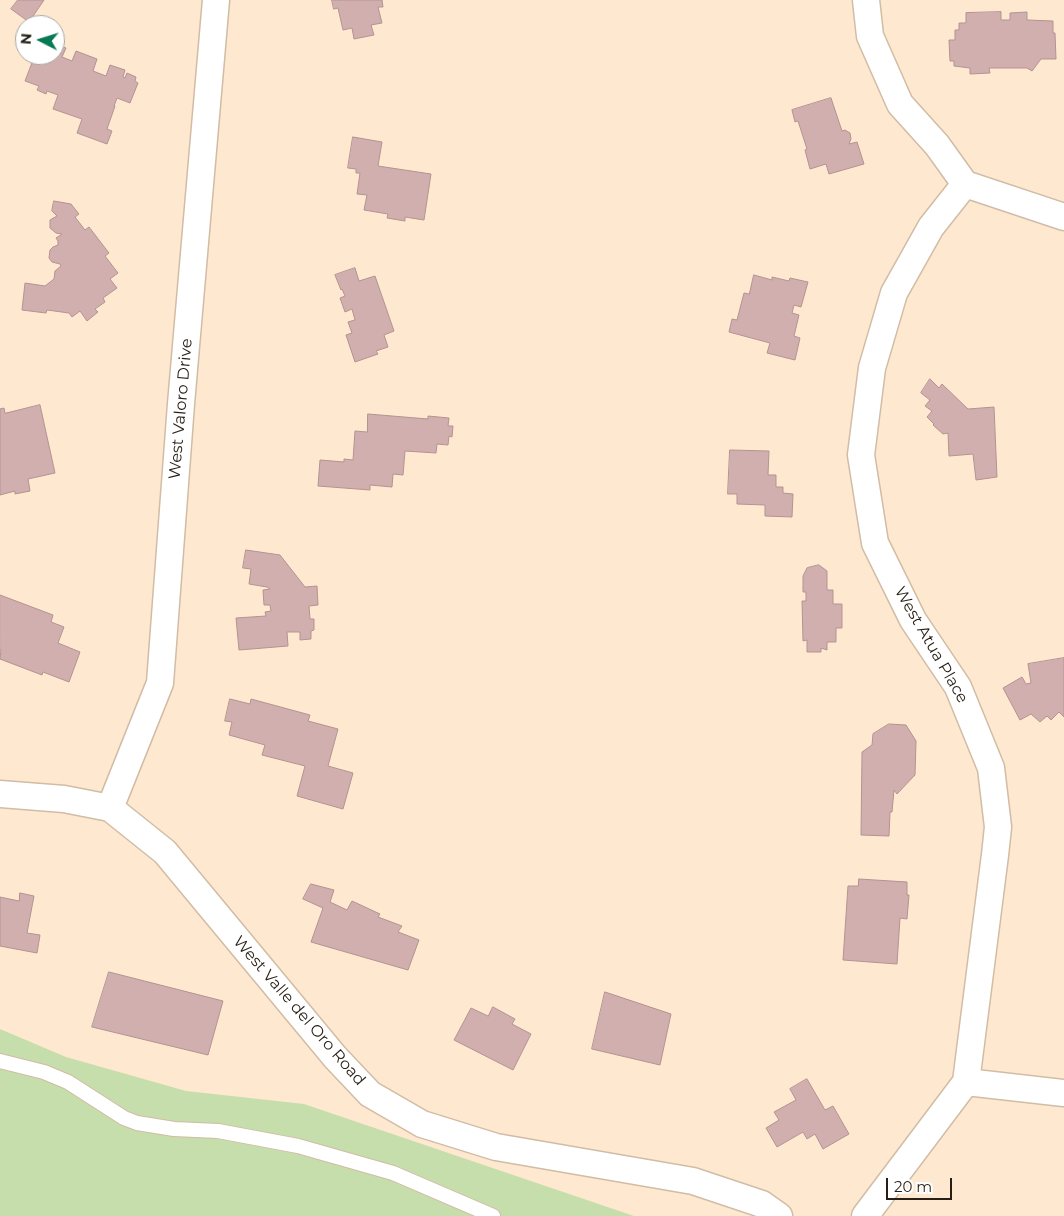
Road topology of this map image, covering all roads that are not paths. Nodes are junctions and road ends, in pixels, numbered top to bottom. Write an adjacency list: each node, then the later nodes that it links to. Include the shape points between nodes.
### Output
1 (216, 0): 6 (street, West Valoro Drive, via 160,683)
2 (866, 0): 3 (street, via 870,36 900,104 937,145)
3 (965, 184): 4 (street); 8 (street, West Atua Place, via 931,227 894,293 872,368 861,455 875,543 913,620 958,687 991,768 998,827)
4 (1064, 217)
5 (0, 794): 6 (street, West Valle del Oro Road, via 64,799)
6 (110, 808): 11 (street, West Valle del Oro Road, via 165,852 370,1094 422,1124 496,1147 694,1182 762,1204)
7 (0, 1061): 10 (lane, via 68,1082 137,1123 174,1130 218,1130 298,1146 393,1173)
8 (966, 1082): 9 (street); 12 (street, West Atua Place)
9 (1064, 1093)
10 (493, 1216)
11 (779, 1216)
12 (865, 1216)

